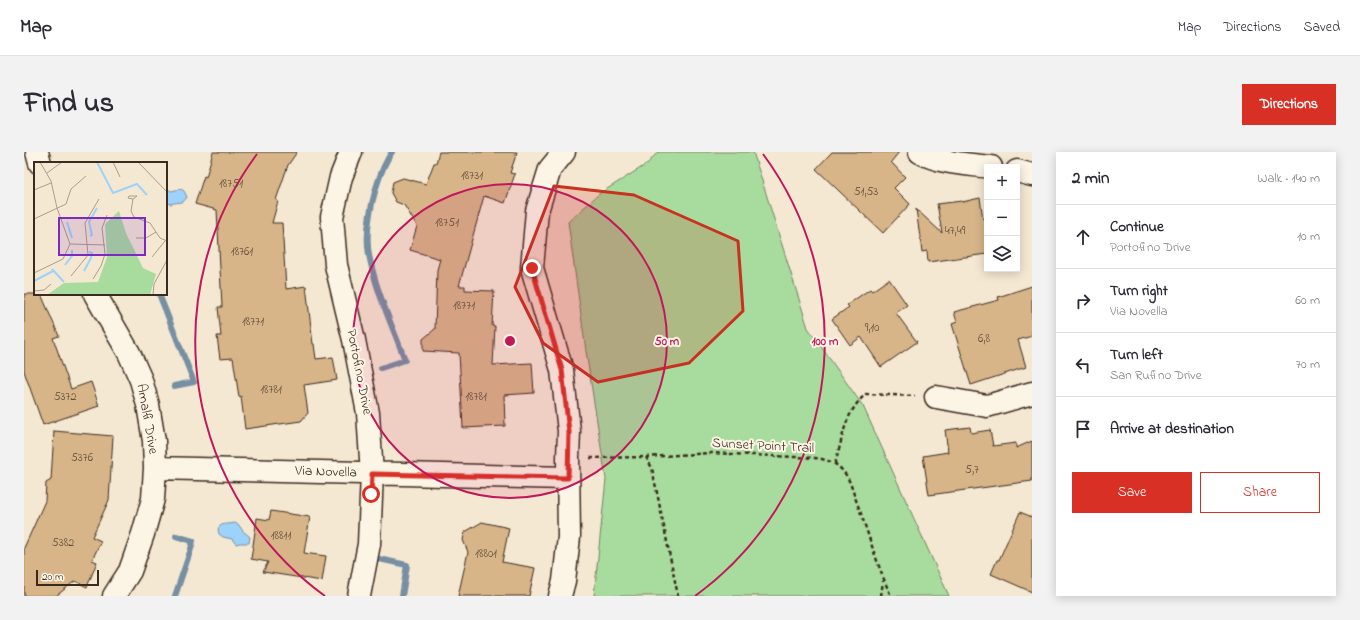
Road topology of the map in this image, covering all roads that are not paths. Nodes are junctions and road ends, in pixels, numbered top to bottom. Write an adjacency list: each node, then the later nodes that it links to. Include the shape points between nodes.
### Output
1 (36, 152): 5 (street)
2 (351, 152): 14 (street, Portofino Drive, via 341,177 332,217 336,265 368,413)
3 (564, 152): 13 (street, via 550,169 537,211 532,268 562,370 569,432)
4 (920, 152): 6 (street, via 946,162)
5 (40, 162)
6 (984, 166)
7 (1020, 172): 8 (street)
8 (1032, 175)
9 (96, 295): 12 (street, Amalfi Drive, via 129,352 141,380 148,405)
10 (1032, 393): 11 (street, via 987,406)
11 (936, 396)
12 (155, 468): 14 (street, Via Novella); 15 (street, Amalfi Drive, via 152,499 144,534 130,571)
13 (568, 468): 14 (street, Via Novella); 17 (street, via 569,537)
14 (372, 474): 16 (street, Portofino Drive, via 369,544)
15 (114, 596)
16 (359, 596)
17 (560, 596)

